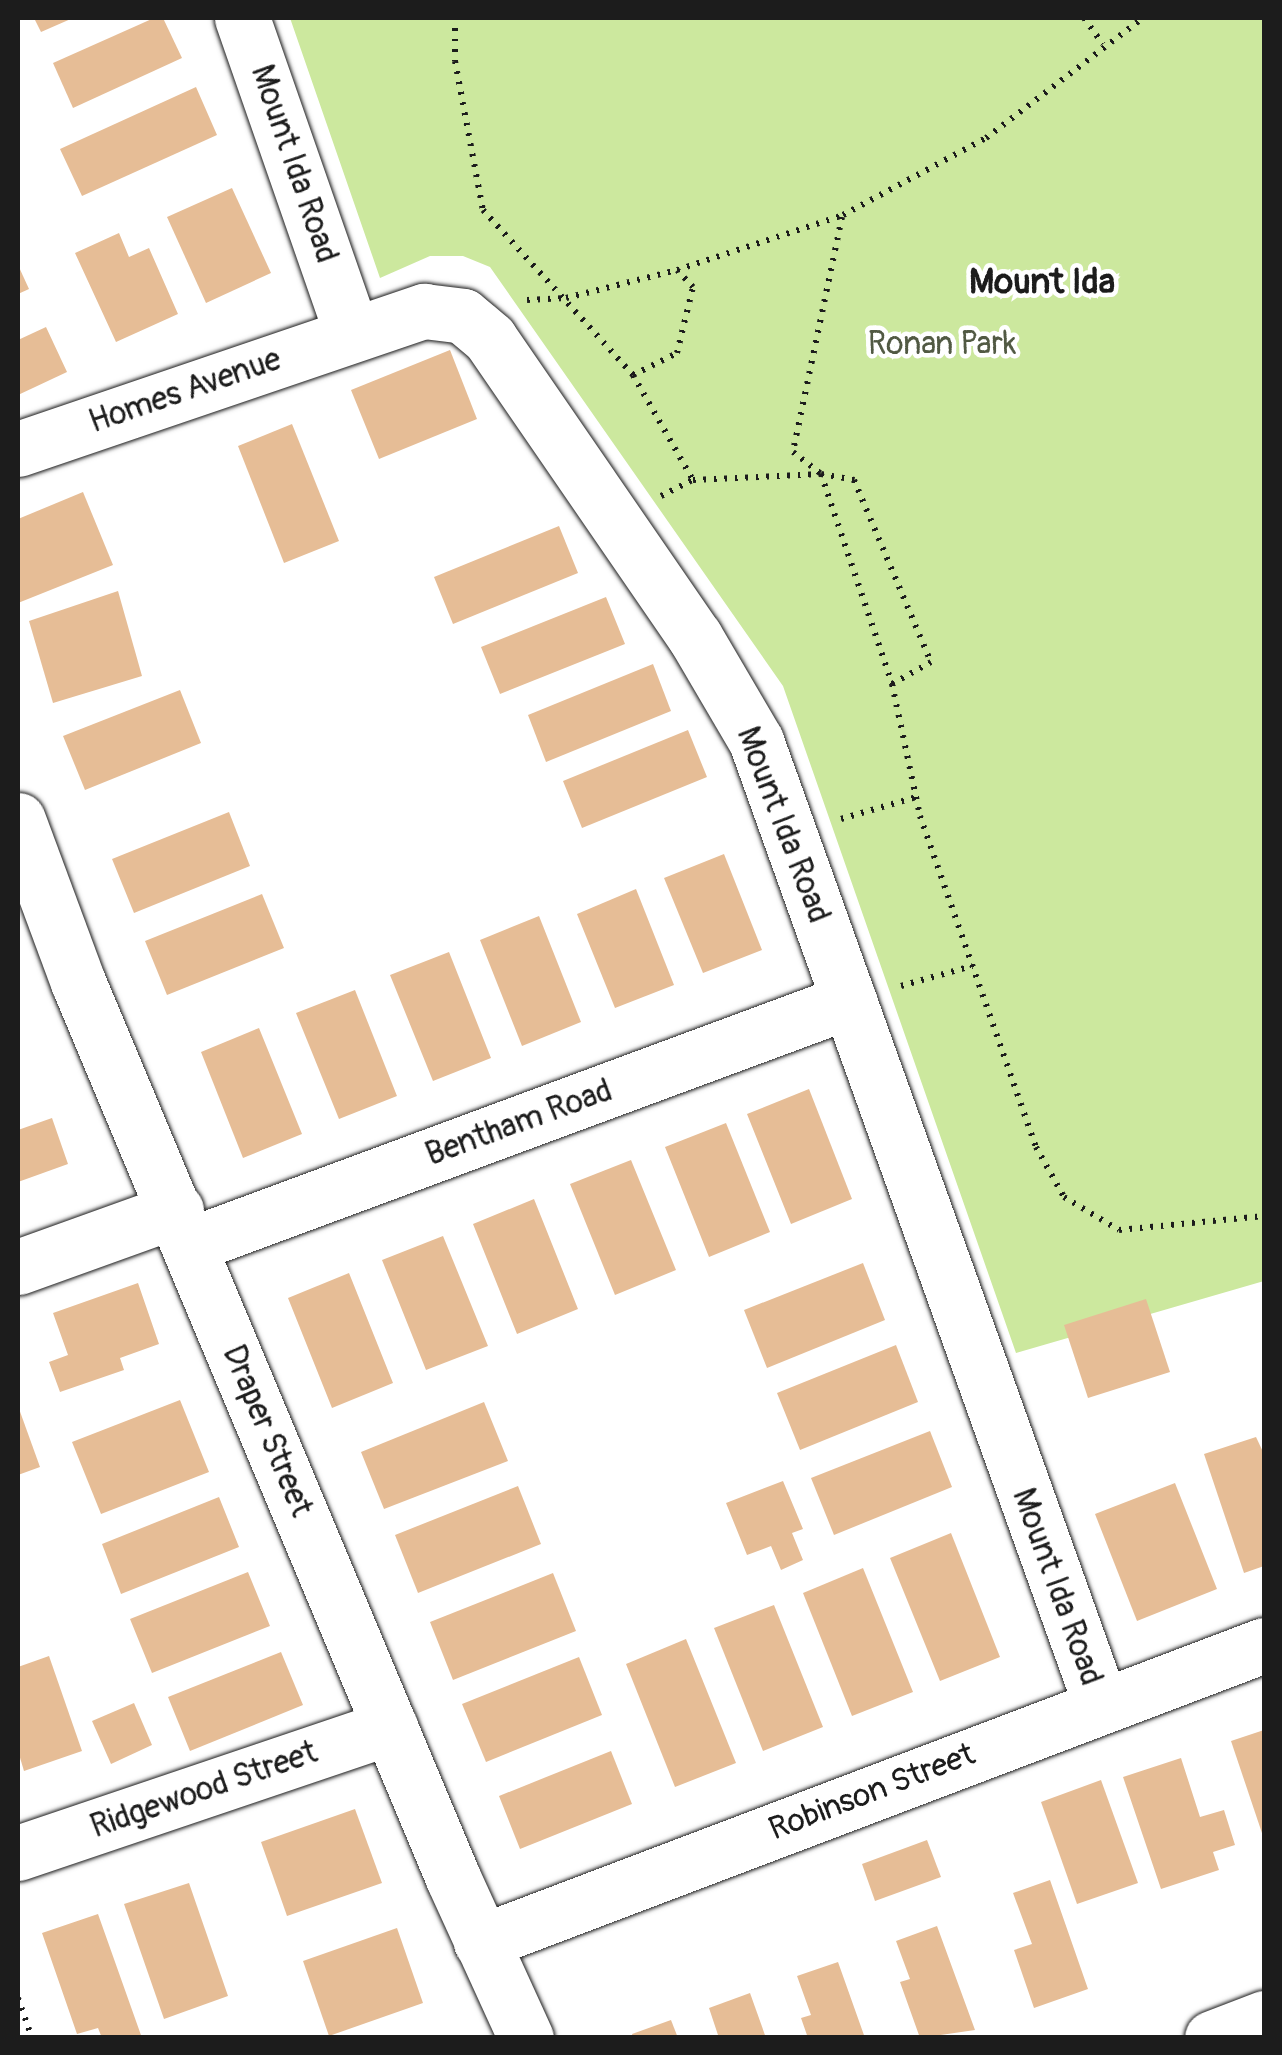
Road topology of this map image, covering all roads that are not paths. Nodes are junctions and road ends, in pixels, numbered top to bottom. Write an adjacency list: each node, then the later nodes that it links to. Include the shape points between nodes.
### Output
1 (242, 18): 2 (street, Mount Ida Road)
2 (352, 334): 3 (street, Homes Avenue); 5 (street, Mount Ida Road, via 424,311 463,316 490,339 695,636 756,741)
3 (18, 449)
4 (18, 820): 6 (street, Draper Street)
5 (848, 1001): 6 (street, Bentham Road); 9 (street, Mount Ida Road)
6 (183, 1227): 7 (street, Bentham Road); 10 (street, Draper Street)
7 (18, 1267)
8 (1264, 1645): 9 (street, Robinson Street)
9 (1100, 1704): 12 (street, Robinson Street)
10 (390, 1727): 11 (street, Ridgewood Street); 12 (street, Draper Street)
11 (18, 1853)
12 (481, 1942): 14 (street, Draper Street)
13 (1264, 2018): 15 (street)
14 (526, 2038)
15 (1212, 2038)

